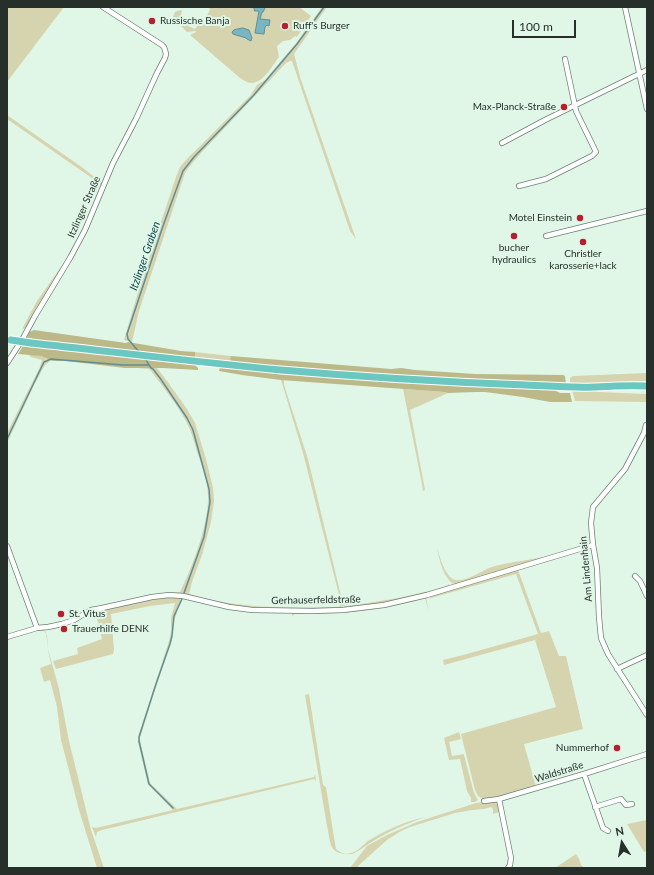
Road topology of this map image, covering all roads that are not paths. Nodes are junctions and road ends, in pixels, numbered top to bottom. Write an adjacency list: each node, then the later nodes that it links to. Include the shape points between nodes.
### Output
1 (103, 7): 13 (street, Itzlinger Straße, via 162,45 166,51 165,58 85,230)
2 (625, 7): 5 (street)
3 (565, 59): 6 (street)
4 (647, 70): 5 (street)
5 (639, 74): 6 (street); 7 (street)
6 (575, 105): 8 (street); 9 (street, via 596,150 595,154 546,179)
7 (647, 109)
8 (502, 144)
9 (519, 186)
10 (647, 211): 11 (street)
11 (546, 236)
12 (9, 340): 15 (main road, bridge, via 281,370 420,380)
13 (7, 363)
14 (647, 386): 15 (main road)
15 (593, 387): 16 (main road)
16 (647, 390)
17 (646, 426): 18 (street, Am Lindenhain, via 625,469 593,507)
18 (593, 545): 22 (street, Gerhauserfeldstraße, via 428,595 366,608 328,611 252,610 169,595 91,610 62,624); 25 (street, Am Lindenhain, via 597,568 601,638)
19 (7, 546): 22 (street)
20 (635, 576): 21 (street)
21 (647, 596)
22 (37, 628): 23 (street, Gerhauserfeldstraße)
23 (7, 637)
24 (647, 655): 25 (street)
25 (617, 669): 26 (street, Am Lindenhain)
26 (647, 715)
27 (647, 754): 28 (street, Waldstraße)
28 (584, 774): 29 (street, Waldstraße); 32 (street)
29 (499, 799): 30 (street, Waldstraße); 34 (street, via 510,853 511,861)
30 (484, 801)
31 (632, 804): 32 (street, via 626,805 621,798)
32 (595, 807): 33 (street, via 603,828)
33 (608, 831)
34 (508, 868)

